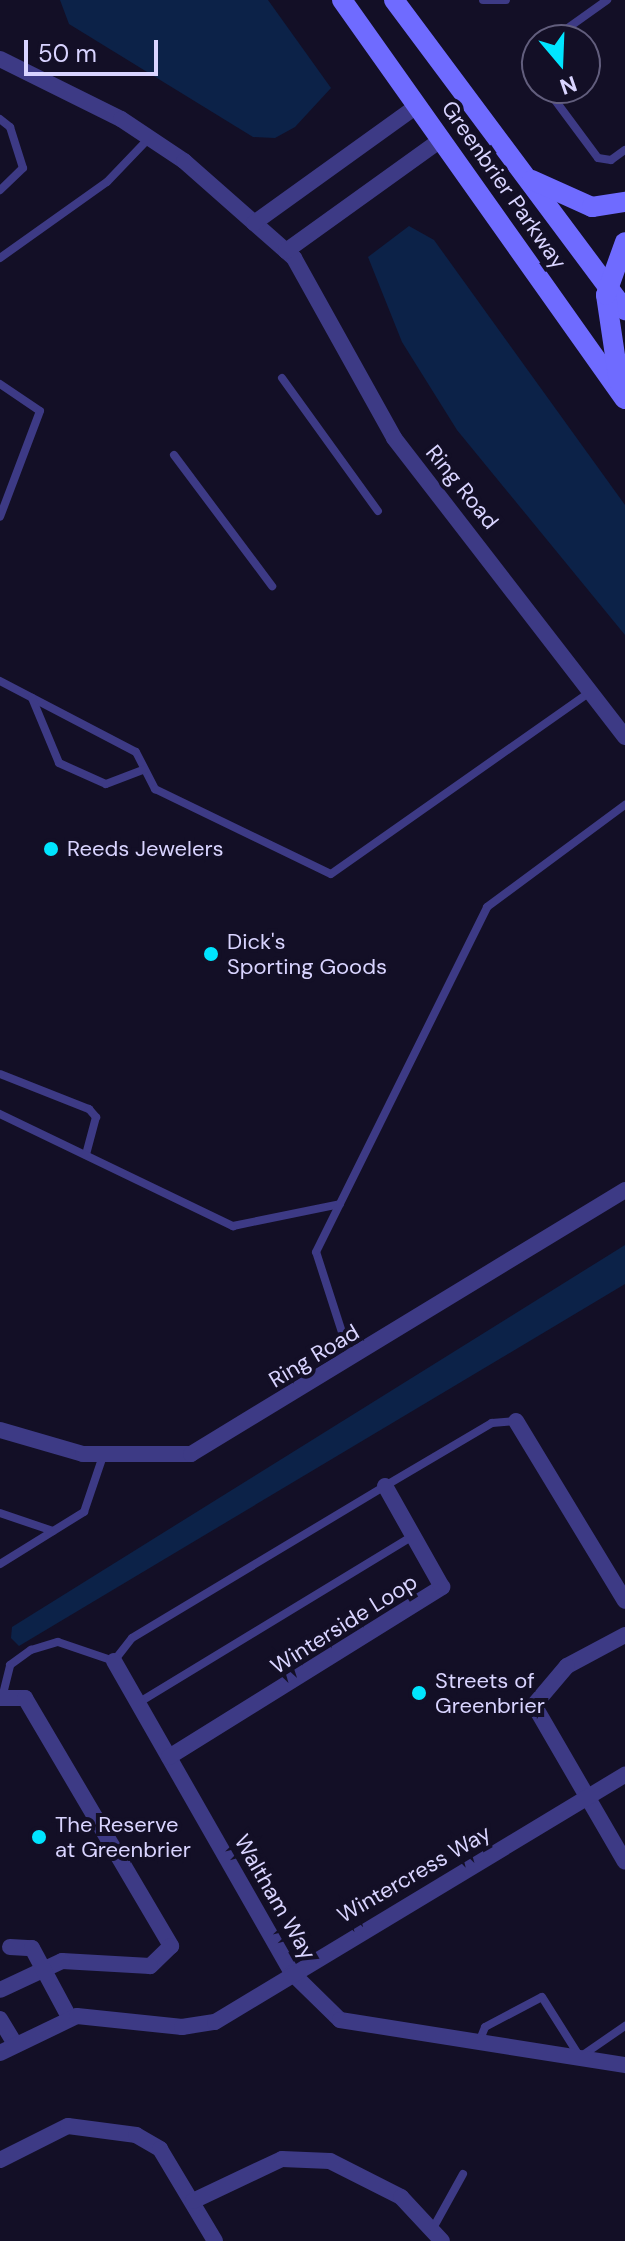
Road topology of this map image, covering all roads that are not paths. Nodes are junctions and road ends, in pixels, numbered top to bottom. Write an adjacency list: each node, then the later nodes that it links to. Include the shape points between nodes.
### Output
1 (342, 0): 9 (main road, Greenbrier Parkway)
2 (394, 0): 14 (main road, Greenbrier Parkway)
3 (483, 0): 4 (lane)
4 (506, 0)
5 (607, 0): 6 (lane)
6 (573, 24)
7 (0, 59): 11 (street, Ring Road)
8 (558, 104): 13 (lane, via 598,158 611,160)
9 (418, 105): 12 (main road, Greenbrier Parkway); 17 (street)
10 (0, 119): 15 (lane, via 23,168)
11 (149, 138): 17 (street, Ring Road); 20 (lane, via 107,182)
12 (442, 139): 19 (street); 25 (main road, Greenbrier Parkway)
13 (625, 150)
14 (531, 180): 16 (main road, via 592,207); 21 (main road, Greenbrier Parkway)
15 (0, 190)
16 (625, 202)
17 (254, 223): 19 (street, Ring Road)
18 (625, 242): 21 (main road)
19 (286, 251): 31 (street, Ring Road, via 311,282 352,374 394,438)
20 (0, 258)
21 (607, 285): 22 (main road, Greenbrier Parkway); 25 (main road, via 606,328)
22 (625, 310)
23 (282, 378): 27 (lane)
24 (0, 384): 28 (lane, via 40,411)
25 (624, 398)
26 (174, 455): 29 (lane)
27 (378, 511)
28 (0, 517)
29 (272, 586)
30 (0, 681): 32 (lane)
31 (591, 692): 33 (street, Ring Road); 34 (lane, via 331,874 155,789)
32 (32, 698): 34 (lane, via 136,752); 34 (lane, via 59,763 106,784)
33 (625, 737)
34 (143, 770)
35 (625, 805): 40 (lane, via 487,907)
36 (0, 1074): 38 (lane, via 89,1109 96,1117)
37 (0, 1114): 38 (lane)
38 (86, 1155): 40 (lane, via 233,1226)
39 (625, 1190): 41 (street, Ring Road)
40 (340, 1204): 41 (lane, via 316,1252)
41 (351, 1359): 44 (street, Ring Road, via 191,1454)
42 (516, 1421): 45 (lane, via 492,1423); 50 (street)
43 (0, 1430): 44 (street, Ring Road)
44 (103, 1456): 47 (lane, via 84,1512)
45 (385, 1486): 48 (street, Winterside Loop); 52 (lane, via 132,1638)
46 (0, 1513): 47 (lane)
47 (53, 1531): 49 (lane)
48 (413, 1536): 54 (lane); 55 (street, Winterside Loop, via 442,1587)
49 (0, 1564)
50 (625, 1601)
51 (625, 1635): 57 (street, via 567,1666 534,1705)
52 (114, 1661): 53 (lane, via 58,1642 31,1650 10,1665); 54 (street, Waltham Way)
53 (1, 1698): 60 (street, via 25,1698 171,1946 150,1966)
54 (138, 1703): 55 (street, Waltham Way)
55 (169, 1757): 61 (street, Waltham Way)
56 (625, 1775): 57 (street, Wintercress Way)
57 (586, 1801): 58 (street); 61 (street, Wintercress Way)
58 (625, 1862)
59 (10, 1947): 60 (street, via 32,1948)
60 (42, 1966): 62 (street); 63 (street)
61 (292, 1973): 63 (street, Wintercress Way, via 215,2022); 66 (street, Waltham Way, via 340,2020)
62 (0, 1990)
63 (69, 2017): 67 (street, Wintercress Way)
64 (0, 2019): 67 (street)
65 (625, 2026): 68 (lane)
66 (479, 2043): 68 (street, Waltham Way); 68 (lane, via 485,2027 542,1997)
67 (7, 2049)
68 (580, 2057): 69 (street, Waltham Way)
69 (625, 2065)
70 (0, 2160): 72 (street, via 68,2126 136,2135 160,2149)
71 (463, 2174): 73 (lane)
72 (193, 2201): 73 (street, via 253,2169 308,2158 330,2161 401,2197); 74 (street)
73 (437, 2236)
74 (215, 2241)

